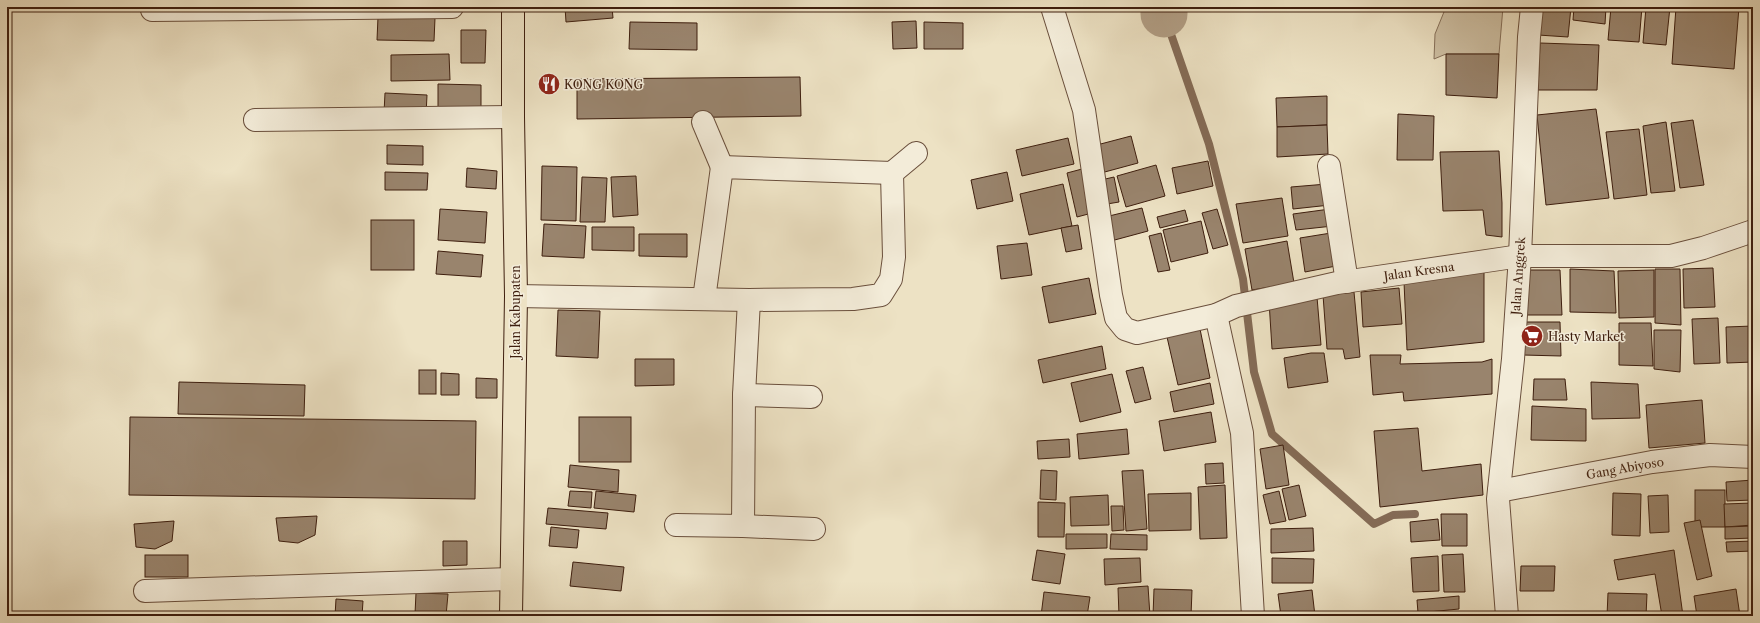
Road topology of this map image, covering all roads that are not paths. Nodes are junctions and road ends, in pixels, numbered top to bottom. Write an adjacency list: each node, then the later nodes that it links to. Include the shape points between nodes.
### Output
1 (452, 7): 5 (street)
2 (513, 7): 6 (main road, Jalan Kabupaten)
3 (1052, 7): 19 (street, Jalan Kresna, via 1084,110 1116,318 1125,329 1137,332)
4 (1532, 7): 14 (street, Jalan Anggrek)
5 (152, 10)
6 (513, 117): 7 (street); 16 (main road, Jalan Kabupaten)
7 (255, 120)
8 (703, 122): 11 (street)
9 (916, 153): 12 (street)
10 (1330, 166): 15 (street)
11 (722, 167): 12 (street); 17 (street)
12 (892, 173): 18 (street, via 894,257 891,279 881,294 853,299)
13 (1753, 231): 14 (street, Jalan Kresna, via 1671,256)
14 (1520, 256): 15 (street, Jalan Kresna); 23 (street, Jalan Anggrek)
15 (1346, 282): 19 (street, Jalan Kresna, via 1236,306)
16 (516, 296): 17 (street); 27 (main road, Jalan Kabupaten)
17 (704, 299): 18 (street)
18 (749, 300): 20 (street)
19 (1216, 315): 30 (street, via 1242,433)
20 (744, 395): 21 (street); 25 (street)
21 (811, 397)
22 (1753, 457): 23 (street, Gang Abiyoso, via 1710,455 1652,462)
23 (1499, 502): 31 (street, Jalan Anggrek)
24 (676, 525): 25 (street)
25 (742, 526): 26 (street)
26 (814, 529)
27 (512, 579): 28 (street); 29 (main road, Jalan Kabupaten)
28 (145, 591)
29 (511, 616)
30 (1253, 616)
31 (1507, 616)

